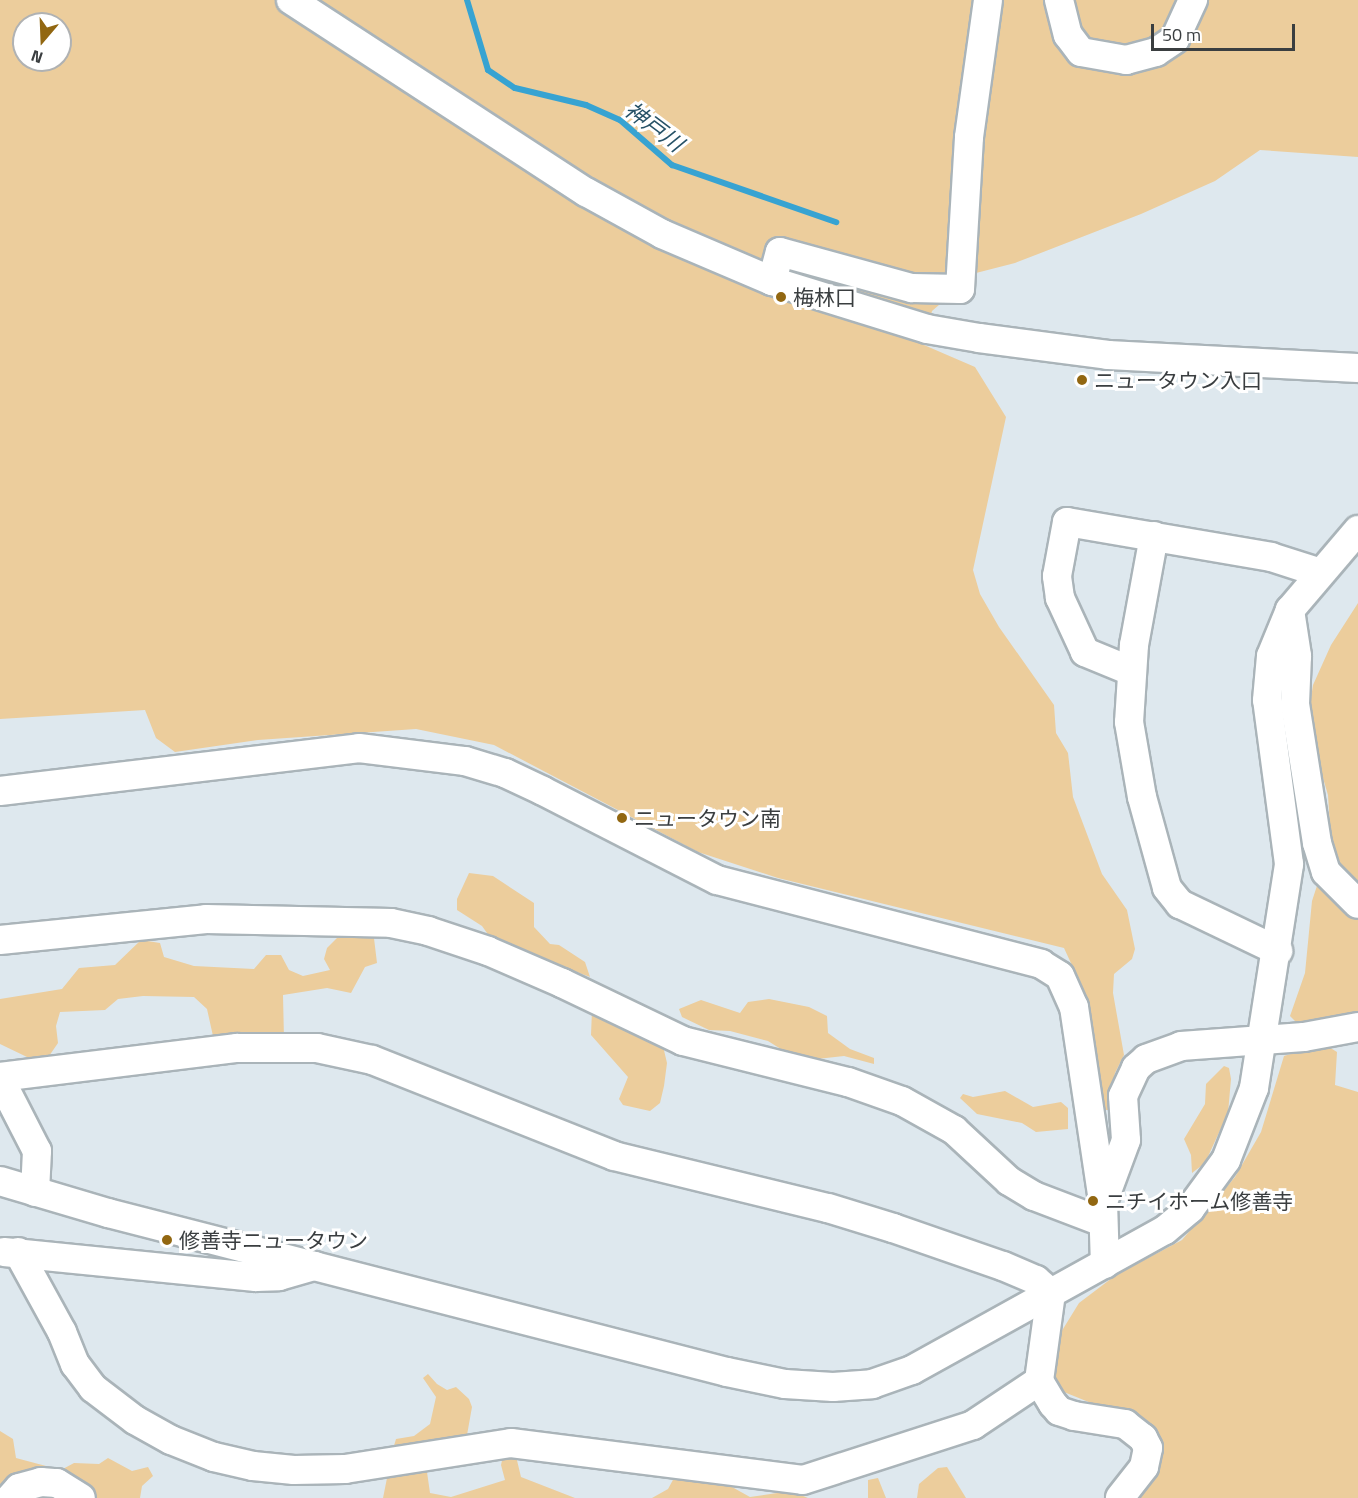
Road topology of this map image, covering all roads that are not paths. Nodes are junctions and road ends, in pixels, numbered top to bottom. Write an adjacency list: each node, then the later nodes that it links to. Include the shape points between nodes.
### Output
1 (291, 0): 5 (street, via 586,192 662,234)
2 (988, 0): 5 (street, via 969,137 960,289 912,288 780,252)
3 (1059, 0): 4 (street, via 1068,35 1081,52 1126,60 1156,52 1175,39)
4 (1193, 0)
5 (772, 282): 6 (street, via 927,329 990,340 1108,355)
6 (1358, 368)
7 (1358, 530): 9 (street)
8 (1154, 536): 9 (street, via 1271,557); 11 (street); 11 (street, via 1067,522 1060,547 1057,588 1079,642 1095,658)
9 (1321, 573): 10 (street)
10 (1290, 610): 13 (street, via 1297,656 1294,704 1317,843 1326,872); 15 (street, via 1271,656 1267,700 1289,864)
11 (1131, 671): 15 (street, via 1129,722 1133,750 1167,888 1180,904)
12 (0, 791): 21 (street, via 360,748 465,761 505,773 717,880 1041,964 1060,976 1074,1007)
13 (1358, 904)
14 (0, 940): 21 (street, via 217,919 391,923 428,931 509,960 683,1041 848,1083 902,1101 954,1130 1009,1181 1034,1196)
15 (1278, 951): 17 (street)
16 (1358, 1027): 17 (street, via 1304,1037)
17 (1264, 1039): 21 (street, via 1181,1046 1158,1053 1136,1068 1123,1096 1126,1140); 23 (street, via 1254,1088 1238,1136 1212,1183 1165,1230)
18 (0, 1078): 20 (street, via 37,1151); 25 (street, via 237,1048 335,1052 372,1060 424,1079 614,1156 828,1208 893,1228 1003,1266 1036,1280)
19 (0, 1181): 20 (street)
20 (35, 1192): 24 (street)
21 (1103, 1212): 23 (street)
22 (9, 1252): 24 (street, via 256,1277 279,1276); 26 (street, via 62,1332 75,1364 93,1388 135,1420 171,1440 214,1457 254,1466 345,1469 511,1443 803,1480 973,1425)
23 (1105, 1264): 25 (street)
24 (318, 1266): 25 (street, via 727,1372 832,1387 872,1384 912,1370)
25 (1051, 1293): 26 (street)
26 (1039, 1381): 29 (street, via 1059,1411 1125,1425 1143,1438 1148,1449 1144,1467)
27 (10, 1498): 28 (street, via 19,1488 41,1482 57,1482)
28 (81, 1498)
29 (1120, 1498)

